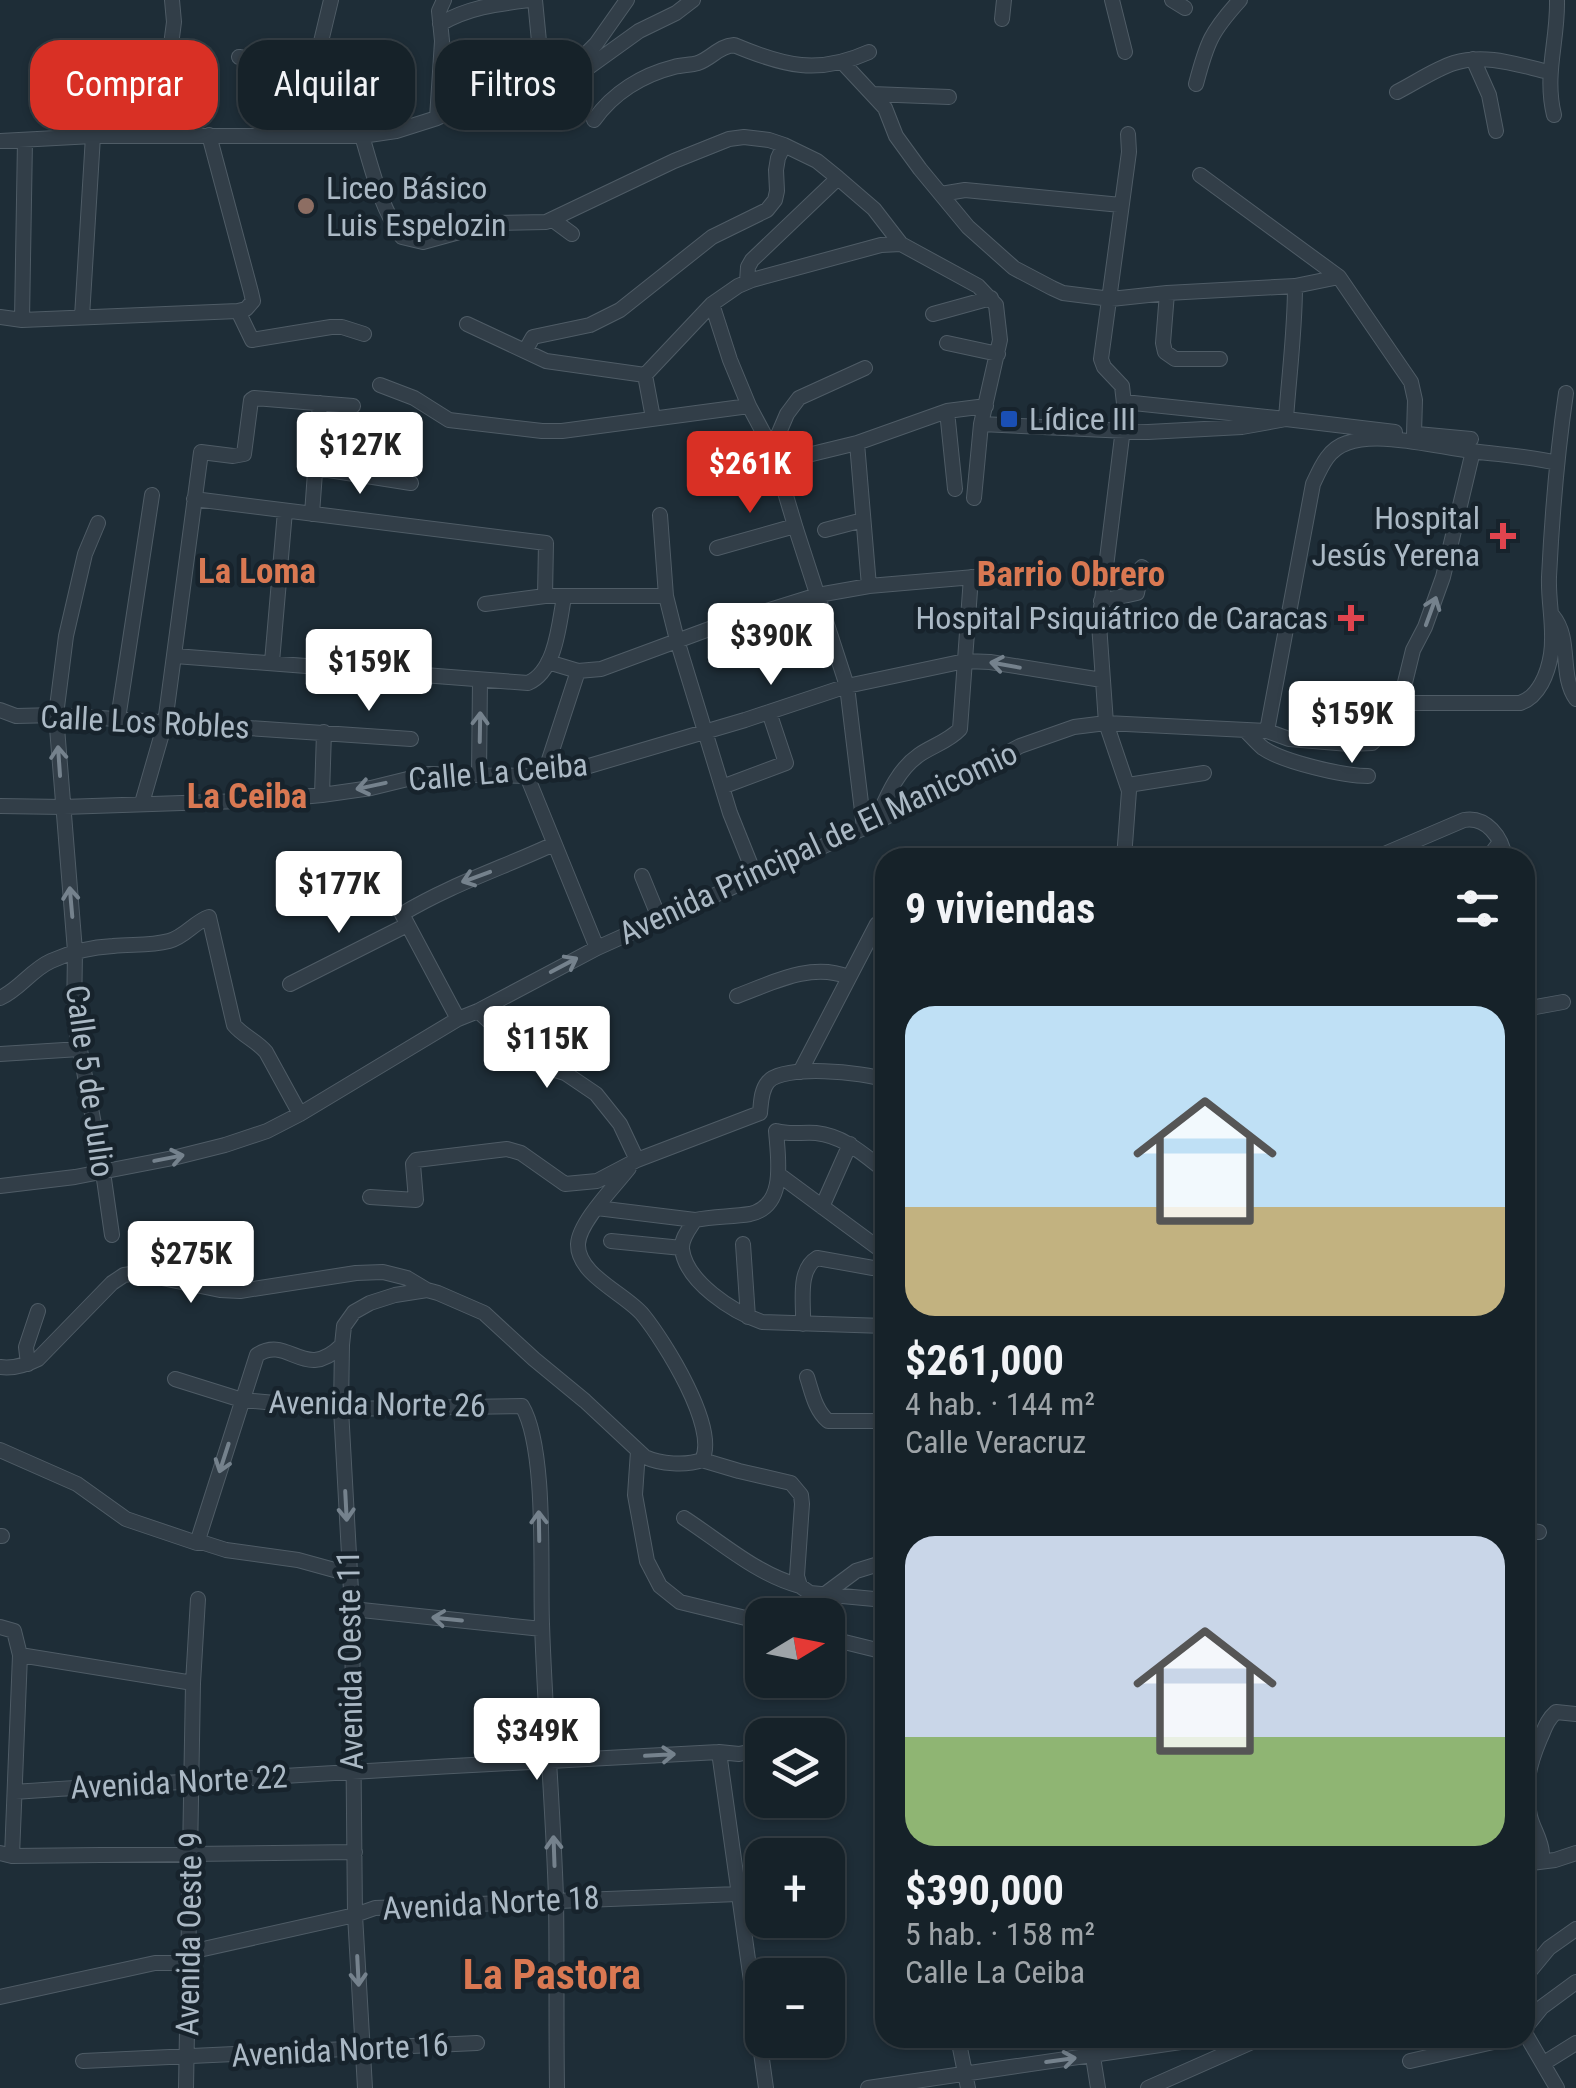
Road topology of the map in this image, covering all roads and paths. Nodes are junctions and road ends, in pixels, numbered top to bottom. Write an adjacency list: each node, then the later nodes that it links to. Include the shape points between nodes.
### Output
1 (172, 0): 13 (street)
2 (331, 0): 14 (street)
3 (444, 0): 12 (street)
4 (533, 0): 12 (street, via 481,6); 16 (street)
5 (626, 0): 17 (street)
6 (693, 0): 22 (street)
7 (1004, 0): 11 (street)
8 (1112, 0): 19 (street)
9 (1240, 0): 24 (street, via 1206,44)
10 (1557, 0): 23 (street)
11 (1002, 19)
12 (440, 24): 15 (street)
13 (171, 40)
14 (320, 40)
15 (441, 40)
16 (538, 40)
17 (592, 48)
18 (870, 52): 21 (street)
19 (1126, 52)
20 (1472, 59): 23 (street); 25 (street); 32 (street)
21 (844, 64): 26 (street); 30 (street, via 804,66 727,45 623,89)
22 (592, 65)
23 (1549, 72): 28 (street)
24 (1196, 84)
25 (1397, 92)
26 (872, 94): 27 (street); 43 (street)
27 (950, 98)
28 (1554, 115)
29 (435, 119): 37 (street)
30 (594, 120)
31 (326, 130): 36 (street)
32 (1496, 131)
33 (1128, 134): 44 (street)
34 (209, 135): 35 (street); 36 (street); 55 (street, via 253,301)
35 (93, 136): 38 (street); 58 (street)
36 (326, 136): 37 (street)
37 (362, 136): 45 (street, via 405,238 422,242 492,223)
38 (25, 140): 39 (street); 59 (street)
39 (0, 141)
40 (784, 145): 42 (street); 45 (street, via 729,139); 63 (street, via 767,210 712,236 620,310 533,337)
41 (1200, 175): 48 (street)
42 (838, 178): 47 (street); 49 (street, via 752,260)
43 (941, 194): 44 (street, via 964,190); 53 (street, via 1014,268 1064,293)
44 (1121, 205): 53 (street)
45 (553, 220): 46 (street)
46 (572, 234)
47 (902, 244): 49 (street); 52 (street)
48 (1339, 277): 50 (street); 80 (street, via 1411,382)
49 (747, 282): 54 (street)
50 (1295, 286): 51 (street); 77 (street)
51 (1167, 293): 53 (street); 65 (street, via 1165,352 1174,359)
52 (991, 298): 56 (street); 64 (street, via 999,314)
53 (1110, 299): 70 (street, via 1102,364 1122,386)
54 (712, 304): 67 (street); 73 (street)
55 (238, 311): 58 (street); 61 (street, via 252,340 321,328)
56 (932, 314)
57 (0, 317): 59 (street)
58 (82, 317): 59 (street)
59 (22, 320)
60 (467, 324): 63 (street)
61 (364, 334)
62 (947, 343): 64 (street)
63 (525, 351): 67 (street, via 559,364)
64 (998, 354): 74 (street)
65 (1220, 359)
66 (865, 368): 83 (street, via 798,398)
67 (645, 375): 76 (street)
68 (380, 385): 76 (street, via 448,420 562,431)
69 (1566, 393): 84 (street)
70 (1124, 402): 77 (street); 79 (street)
71 (320, 403): 72 (street); 85 (street); 90 (street, via 252,399 244,454 201,452)
72 (353, 406)
73 (749, 406): 76 (street); 83 (street)
74 (986, 406): 75 (street); 78 (street)
75 (947, 411): 81 (street); 87 (street)
76 (654, 418)
77 (1286, 419): 79 (street); 80 (street)
78 (981, 424): 79 (street); 89 (street)
79 (1124, 431): 107 (street)
80 (1414, 434): 82 (street)
81 (857, 443): 83 (street); 94 (street)
82 (1472, 445): 84 (street); 120 (street, Avenida Principal de El Manicomio, one-way to 82, via 1443,577); 129 (street, via 1360,440 1325,461 1313,484)
83 (774, 456): 96 (street)
84 (1557, 463): 109 (street)
85 (316, 468): 86 (street); 92 (street)
86 (411, 483)
87 (955, 489)
88 (152, 495): 124 (street)
89 (974, 498)
90 (194, 499): 91 (street); 111 (street)
91 (285, 511): 92 (street); 113 (street)
92 (312, 514): 104 (street, via 546,543)
93 (660, 515): 105 (street)
94 (863, 520): 97 (street); 102 (street)
95 (98, 523): 123 (street, Calle 5 de Julio, via 75,594)
96 (794, 526): 98 (street); 103 (street)
97 (825, 530)
98 (717, 548)
99 (1142, 567): 107 (street, via 1137,593)
100 (1022, 573): 101 (street)
101 (971, 577): 102 (street); 112 (street)
102 (869, 586): 103 (street)
103 (818, 595): 110 (street); 118 (street)
104 (545, 596): 106 (street); 108 (street)
105 (666, 596): 106 (street); 110 (street)
106 (564, 598): 114 (street)
107 (1101, 601): 117 (street)
108 (486, 604)
109 (1553, 615): 119 (street); 120 (street, via 1551,656 1531,700)
110 (677, 640): 115 (street, via 611,667); 127 (street)
111 (175, 656): 113 (street); 125 (street)
112 (965, 661): 117 (street, Calle La Ceiba, one-way to 112); 118 (street, Calle La Ceiba); 143 (street, via 960,729 907,764)
113 (272, 662): 116 (street)
114 (548, 662): 115 (street); 116 (street, via 528,683)
115 (578, 671): 134 (street)
116 (480, 680): 133 (street, one-way to 116)
117 (1102, 680): 126 (street)
118 (846, 686): 122 (street, Calle La Ceiba); 143 (street)
119 (1576, 699)
120 (1400, 702): 129 (street, Avenida Principal de El Manicomio, via 1372,743 1315,742)
121 (0, 710): 123 (street, Calle Los Robles)
122 (768, 712): 127 (street, Calle La Ceiba); 138 (street, via 786,763)
123 (56, 715): 124 (street, Calle Los Robles); 142 (street, Calle 5 de Julio, one-way to 123)
124 (118, 719): 125 (street, Calle Los Robles)
125 (165, 723): 130 (street, Calle Los Robles); 140 (street)
126 (1106, 724): 128 (street, Avenida Principal de El Manicomio); 137 (street); 143 (street, Avenida Principal de El Manicomio, via 1074,726 1020,746)
127 (706, 730): 134 (street, Calle La Ceiba); 138 (street)
128 (1245, 730): 129 (street, Avenida Principal de El Manicomio); 136 (street, via 1274,754)
129 (1267, 731)
130 (324, 732): 131 (street, Calle Los Robles); 139 (street)
131 (411, 739)
132 (1204, 774): 137 (street)
133 (480, 775): 135 (street, Calle La Ceiba); 139 (street, Calle La Ceiba, one-way to 139, via 428,774)
134 (544, 775): 135 (street, Calle La Ceiba)
135 (527, 776): 144 (street)
136 (1368, 776)
137 (1128, 786): 145 (street)
138 (722, 787): 149 (street)
139 (322, 795): 140 (street, Calle La Ceiba)
140 (142, 803): 142 (street, Calle La Ceiba)
141 (0, 806): 142 (street, Calle La Ceiba)
142 (62, 807): 154 (street, Calle 5 de Julio, one-way to 142)
143 (870, 826): 149 (street, Avenida Principal de El Manicomio)
144 (554, 844): 150 (street, one-way to 150, via 453,886); 153 (street)
145 (1125, 848)
146 (1398, 848): 147 (street, via 1474,818)
147 (1502, 848)
148 (642, 876): 151 (street)
149 (756, 878): 151 (street, Avenida Principal de El Manicomio)
150 (404, 920): 156 (street); 162 (street)
151 (660, 920): 153 (street, Avenida Principal de El Manicomio)
152 (875, 929): 155 (street)
153 (596, 948): 161 (street, Avenida Principal de El Manicomio, one-way to 153)
154 (75, 951): 158 (street, via 34,970); 163 (street, Calle 5 de Julio); 168 (street, via 173,940 211,918 234,1024 266,1052)
155 (848, 977): 157 (street, via 820,970); 165 (street)
156 (290, 984)
157 (737, 996)
158 (0, 998)
159 (1562, 1002): 160 (street)
160 (1535, 1008)
161 (478, 1011): 162 (street, Avenida Principal de El Manicomio); 171 (street, via 536,1064 596,1094)
162 (458, 1019): 168 (street, Avenida Principal de El Manicomio)
163 (80, 1049): 164 (street); 173 (street, Calle 5 de Julio)
164 (0, 1054)
165 (800, 1072): 166 (street); 167 (street, via 769,1080)
166 (875, 1077)
167 (760, 1112): 169 (street); 171 (street)
168 (300, 1114): 173 (street, Avenida Principal de El Manicomio, one-way to 168, via 225,1145)
169 (776, 1131): 170 (street); 174 (street)
170 (850, 1144): 172 (street); 177 (street)
171 (636, 1160): 176 (street, via 578,1184 564,1184 507,1149 417,1160 416,1200); 178 (street)
172 (875, 1163)
173 (103, 1172): 175 (street, Avenida Principal de El Manicomio); 180 (street, Calle 5 de Julio)
174 (778, 1174): 177 (street); 179 (street, via 776,1193 756,1212)
175 (2, 1186)
176 (370, 1197)
177 (822, 1207): 183 (street)
178 (598, 1208): 179 (street); 201 (street, via 578,1242 581,1261 644,1316 668,1352 703,1422)
179 (695, 1220): 184 (street)
180 (112, 1235)
181 (611, 1241): 184 (street)
182 (743, 1244): 188 (street)
183 (875, 1246)
184 (682, 1248): 188 (street, via 704,1288)
185 (875, 1268): 189 (street, via 810,1262)
186 (427, 1290): 191 (street, via 354,1312); 192 (street, via 384,1272 240,1291 138,1273 112,1283); 200 (street, via 484,1313)
187 (38, 1311): 192 (street, via 26,1347)
188 (748, 1318): 189 (street)
189 (804, 1324): 190 (street)
190 (875, 1326)
191 (342, 1345): 196 (street, via 312,1362 262,1350); 197 (street, Avenida Oeste 11)
192 (28, 1364): 193 (street)
193 (0, 1367)
194 (807, 1377): 198 (street, via 828,1421)
195 (175, 1379): 196 (street, Avenida Norte 26)
196 (242, 1400): 197 (street, Avenida Norte 26); 203 (street, one-way to 203)
197 (341, 1409): 205 (street, Avenida Oeste 11, one-way to 205); 213 (street, Avenida Norte 26, one-way to 197, via 534,1442 522,1406)
198 (875, 1422)
199 (0, 1450): 203 (street, via 76,1484 138,1524)
200 (638, 1452): 201 (street, via 653,1460); 211 (street, via 635,1496 647,1560 660,1586 680,1602)
201 (702, 1460): 206 (street, via 797,1488)
202 (684, 1518): 206 (street)
203 (197, 1543): 205 (street)
204 (875, 1565): 207 (street)
205 (349, 1574): 210 (street, Avenida Oeste 11)
206 (800, 1586): 207 (street)
207 (825, 1594): 208 (street)
208 (875, 1599)
209 (198, 1600): 217 (street, Avenida Oeste 9)
210 (352, 1608): 213 (street, one-way to 210); 223 (street, Avenida Oeste 11)
211 (745, 1618)
212 (0, 1628): 216 (street, via 14,1631)
213 (542, 1629): 222 (street)
214 (845, 1642): 215 (street)
215 (875, 1650)
216 (20, 1655): 217 (street); 225 (street)
217 (193, 1683): 224 (street, Avenida Oeste 9)
218 (1576, 1714): 219 (street, via 1548,1718)
219 (1535, 1750)
220 (719, 1752): 221 (street, Avenida Norte 22); 222 (street, Avenida Norte 22, one-way to 220); 233 (street)
221 (745, 1753)
222 (550, 1760): 223 (street, Avenida Norte 22); 234 (street, one-way to 222)
223 (353, 1771): 224 (street, Avenida Norte 22); 227 (street, Avenida Oeste 11)
224 (192, 1782): 225 (street, Avenida Norte 22); 230 (street, Avenida Oeste 9)
225 (16, 1792): 229 (street)
226 (1535, 1829): 231 (street, via 1542,1854)
227 (355, 1852): 230 (street); 235 (street, Avenida Oeste 11)
228 (1576, 1853): 232 (street)
229 (6, 1854): 230 (street)
230 (189, 1854): 239 (street, Avenida Oeste 9)
231 (1535, 1859)
232 (1535, 1863)
233 (738, 1894): 234 (street, Avenida Norte 18); 262 (street)
234 (556, 1899): 235 (street, Avenida Norte 18, via 376,1908); 261 (street)
235 (356, 1915): 239 (street, Avenida Norte 18); 252 (street, Avenida Oeste 11, one-way to 252)
236 (1576, 1930): 237 (street)
237 (1556, 1942): 238 (street); 240 (street)
238 (1576, 1943)
239 (190, 1958): 242 (street, Avenida Norte 18); 254 (street, Avenida Oeste 9)
240 (1535, 1966)
241 (1576, 1982): 243 (street)
242 (0, 1997)
243 (1535, 2016)
244 (477, 2043): 252 (street, Avenida Norte 16)
245 (1576, 2043): 257 (street)
246 (1535, 2047): 257 (street)
247 (960, 2048): 258 (street)
248 (1092, 2048): 253 (street)
249 (1144, 2048): 253 (street)
250 (1236, 2048): 265 (street)
251 (1442, 2048): 256 (street)
252 (362, 2050): 254 (street, Avenida Norte 16); 260 (street, Avenida Oeste 11)
253 (1093, 2056): 258 (street, one-way to 253); 264 (street)
254 (188, 2057): 255 (street, Avenida Norte 16); 259 (street, Avenida Oeste 9)
255 (83, 2061)
256 (1410, 2061)
257 (1544, 2063): 266 (street)
258 (966, 2081): 263 (street)
259 (186, 2088)
260 (365, 2088)
261 (557, 2088)
262 (766, 2088)
263 (868, 2088)
264 (1098, 2088)
265 (1148, 2088)
266 (1558, 2088)

